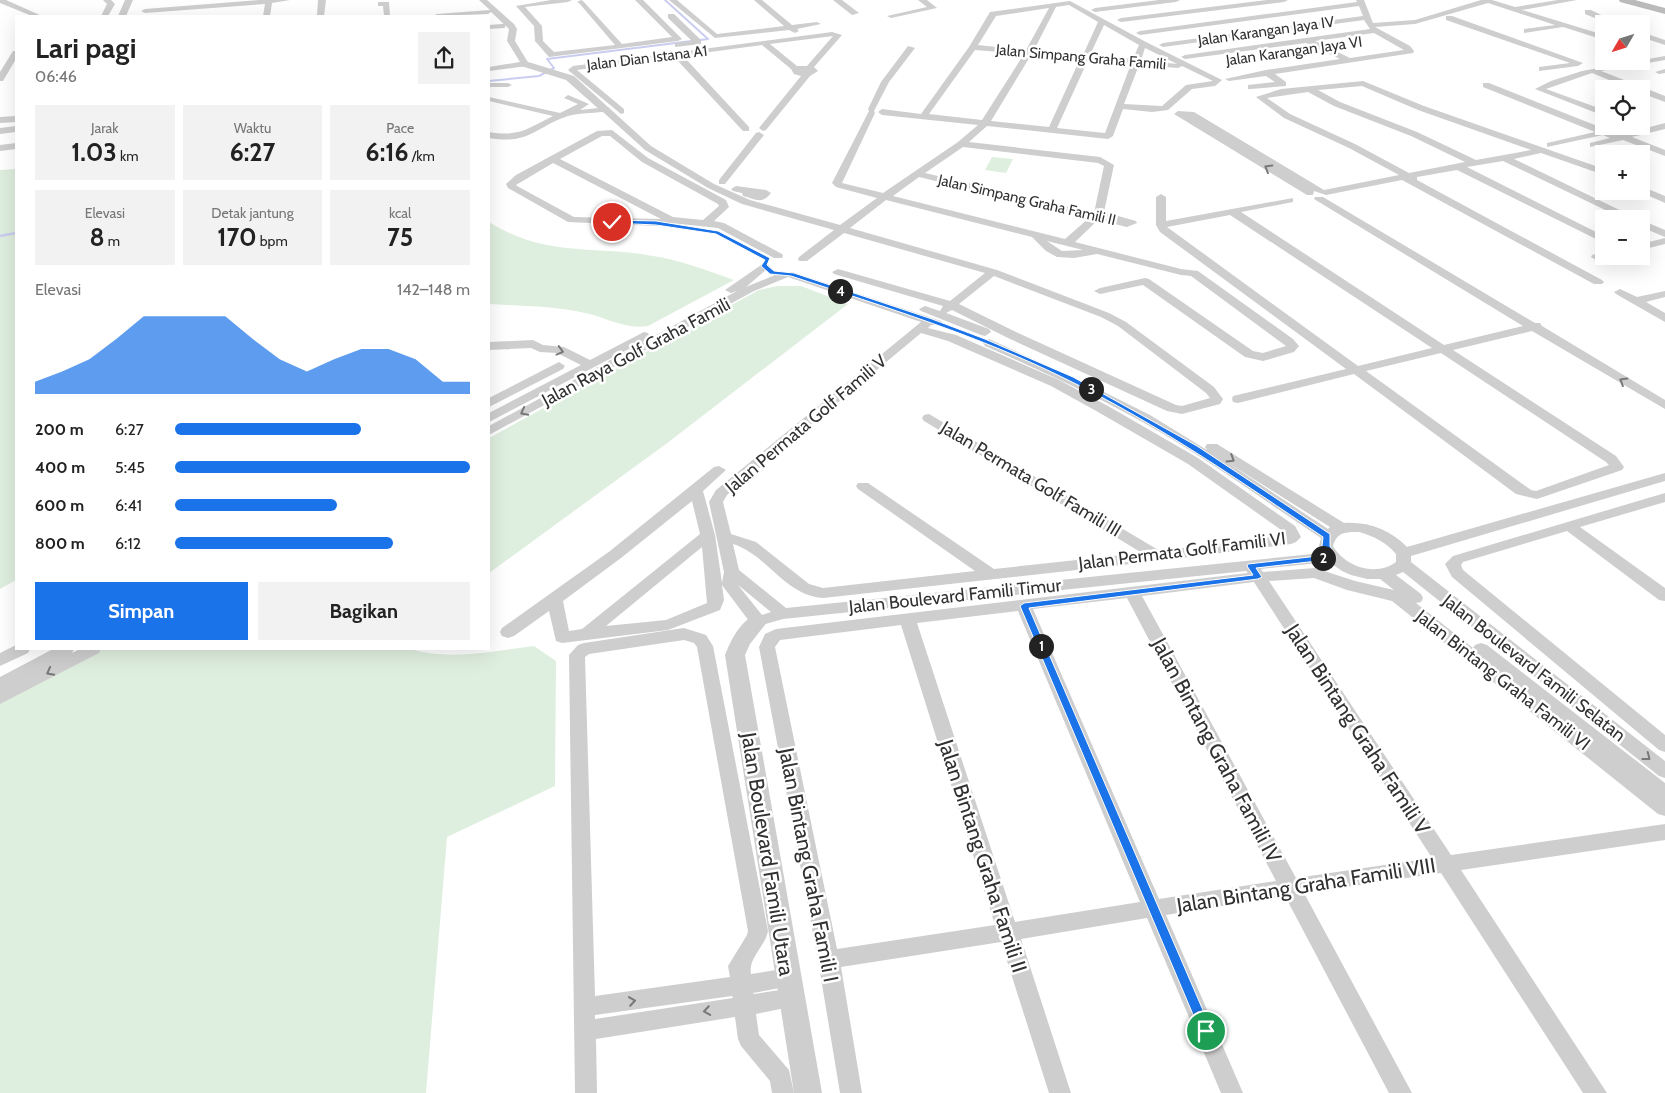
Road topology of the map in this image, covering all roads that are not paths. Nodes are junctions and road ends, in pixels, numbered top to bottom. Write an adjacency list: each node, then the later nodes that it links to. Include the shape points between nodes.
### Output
1 (0, 0): 40 (street)
2 (106, 0): 41 (street, via 111,4)
3 (129, 0): 42 (street)
4 (150, 0): 39 (street)
5 (286, 0): 21 (street)
6 (322, 0): 36 (street)
7 (475, 0): 33 (street)
8 (483, 0): 93 (street, via 513,29 511,42)
9 (568, 0): 22 (street); 75 (street, via 520,6 538,26 538,41 546,50 555,55)
10 (639, 0): 75 (street, via 678,39)
11 (673, 0): 57 (street, via 715,36)
12 (758, 0): 57 (street)
13 (837, 0): 38 (street)
14 (922, 0): 50 (street, via 933,8)
15 (1176, 0): 32 (street)
16 (1220, 0): 29 (street)
17 (1284, 0): 29 (street)
18 (1568, 0): 31 (street)
19 (1624, 0): 35 (main road)
20 (1642, 0): 30 (main road)
21 (269, 1): 27 (street); 43 (street)
22 (585, 1): 75 (street)
23 (1486, 1): 31 (street); 59 (street, via 1419,22)
24 (381, 2): 44 (street); 45 (street, via 386,4)
25 (1361, 2): 51 (street); 59 (street)
26 (207, 3): 27 (street); 39 (street)
27 (259, 4)
28 (1054, 5): 54 (street, via 1069,3); 77 (street, via 995,13); 81 (street, Jalan Raya Golf Graha Famili)
29 (1234, 6): 51 (street); 53 (street)
30 (1665, 6)
31 (1514, 9): 56 (street)
32 (1095, 10)
33 (488, 12): 46 (street); 47 (street)
34 (1588, 12): 48 (street)
35 (1665, 12)
36 (321, 13)
37 (668, 13): 72 (street, via 696,40)
38 (856, 13)
39 (144, 14)
40 (36, 15)
41 (106, 15)
42 (122, 15)
43 (267, 15)
44 (381, 15)
45 (387, 15)
46 (450, 15)
47 (490, 15)
48 (1595, 15)
49 (490, 16): 68 (street)
50 (891, 16)
51 (1259, 17): 60 (street); 62 (street)
52 (1449, 18): 92 (street)
53 (1121, 20)
54 (1102, 21): 71 (street); 85 (street)
55 (817, 24): 57 (street)
56 (1564, 25): 61 (street); 63 (street)
57 (792, 27): 65 (street)
58 (490, 28): 68 (street)
59 (1372, 28): 60 (street, Jalan Karangan Jaya IV); 67 (street); 89 (street, Jalan Karangan Jaya VI, via 1410,51)
60 (1283, 29): 67 (street); 73 (street, Jalan Karangan Jaya IV)
61 (1527, 31)
62 (1140, 33)
63 (1595, 35)
64 (1665, 36): 66 (street)
65 (799, 38): 69 (street, Jalan Dian Istana A1); 98 (street, Jalan Dian Istana A1, via 839,36)
66 (1651, 38): 70 (street)
67 (1308, 41): 79 (street); 86 (street)
68 (505, 42): 91 (street, via 506,61)
69 (764, 43): 84 (street, Jalan Dian Istana A1); 98 (street, via 796,69)
70 (1665, 43)
71 (1143, 44): 90 (street); 94 (street)
72 (674, 45): 76 (street); 84 (street)
73 (1163, 45)
74 (1340, 45): 79 (street, Jalan Karangan Jaya VI)
75 (621, 46)
76 (664, 46): 84 (street); 87 (street)
77 (973, 47): 81 (street, Jalan Simpang Graha Famili); 124 (street)
78 (911, 48): 120 (street, via 885,82)
79 (1322, 48): 80 (street, Jalan Karangan Jaya VI); 89 (street)
80 (1304, 50)
81 (1029, 52): 85 (street, Jalan Simpang Graha Famili); 127 (street, Jalan Raya Golf Graha Famili)
82 (15, 54): 95 (street)
83 (1650, 55): 88 (street)
84 (679, 56): 134 (street, Jalan Dian Istana A1, via 572,70); 135 (street, via 746,129 756,127)
85 (1084, 57): 90 (street, Jalan Simpang Graha Famili); 131 (street)
86 (1185, 57)
87 (557, 59)
88 (1663, 59): 99 (street)
89 (1351, 61): 100 (street)
90 (1137, 62): 94 (street, Jalan Simpang Graha Famili); 116 (street)
91 (490, 63)
92 (1582, 63): 97 (street); 99 (street)
93 (525, 64): 96 (street); 118 (street, via 574,80)
94 (1188, 67): 116 (street, via 1218,81 1189,86 1162,109)
95 (3, 69): 101 (street)
96 (490, 69)
97 (1542, 69)
98 (808, 71): 135 (street)
99 (1595, 71): 103 (street); 111 (street, via 1557,81 1539,90)
100 (1266, 72): 102 (street); 107 (street, via 1283,84)
101 (0, 79)
102 (1229, 79)
103 (1618, 80)
104 (490, 85): 105 (street)
105 (508, 85)
106 (1486, 85): 114 (street)
107 (1250, 87)
108 (1309, 89): 151 (street, via 1363,83); 155 (street); 159 (street, via 1260,97 1301,123)
109 (1650, 91): 110 (street)
110 (1663, 93)
111 (1556, 96): 114 (street); 117 (street)
112 (568, 98): 122 (street, via 585,104)
113 (490, 99): 122 (street)
114 (1533, 103): 121 (street)
115 (1595, 104): 117 (street)
116 (1119, 106): 131 (street, via 1110,136)
117 (1585, 106): 119 (street)
118 (605, 110): 122 (street); 174 (street, via 648,148 710,186 754,205)
119 (1595, 110)
120 (872, 111): 124 (street, via 880,109 882,112); 164 (street, via 837,183)
121 (1554, 111): 123 (street); 129 (street)
122 (565, 115): 136 (street, via 514,138)
123 (1543, 115)
124 (924, 116): 127 (street)
125 (15, 119): 126 (street)
126 (0, 120)
127 (985, 123): 131 (street); 142 (street, Jalan Raya Golf Graha Famili)
128 (1665, 126): 133 (street)
129 (1595, 128)
130 (15, 129): 132 (street)
131 (1052, 130)
132 (0, 131)
133 (1650, 131)
134 (645, 132)
135 (761, 132): 160 (street)
136 (490, 134)
137 (1595, 134): 144 (street)
138 (1612, 135): 140 (street)
139 (1633, 135): 140 (street)
140 (1621, 138): 145 (street); 146 (street)
141 (657, 142): 160 (street)
142 (961, 144): 158 (street, Jalan Raya Golf Graha Famili); 169 (street, via 1104,162 1108,165)
143 (1665, 144): 148 (street)
144 (1550, 145)
145 (1593, 145)
146 (1646, 145)
147 (15, 146): 150 (street)
148 (1650, 146)
149 (1650, 146): 152 (street)
150 (0, 148)
151 (1540, 151): 153 (street); 157 (street)
152 (1665, 152)
153 (1505, 158): 155 (street); 167 (street)
154 (553, 159): 170 (street); 170 (street, via 519,177 511,186 570,219); 171 (street, via 600,133 614,133 657,167 722,202 724,207)
155 (1476, 164): 156 (street)
156 (1459, 167): 159 (street); 177 (street)
157 (1595, 169)
158 (918, 174): 164 (street, Jalan Raya Golf Graha Famili); 169 (street, Jalan Simpang Graha Famili II)
159 (1410, 178): 163 (street); 189 (street)
160 (722, 182): 161 (street)
161 (736, 190)
162 (1650, 194): 166 (street)
163 (1320, 195): 163 (street, one-way to 163, via 1178,114 1191,114); 168 (street); 197 (street)
164 (884, 197): 174 (street, Jalan Raya Golf Graha Famili); 175 (street)
165 (1161, 197): 172 (street)
166 (1665, 200)
167 (1614, 210)
168 (1233, 212): 172 (street); 201 (street)
169 (1098, 216): 179 (street)
170 (670, 223): 171 (street); 182 (street, via 718,233)
171 (706, 223): 182 (street, via 724,227)
172 (1161, 225): 204 (street)
173 (1650, 227): 176 (street)
174 (840, 229): 183 (street, Jalan Raya Golf Graha Famili); 185 (street)
175 (1036, 234): 179 (street); 181 (street, via 1048,249 1057,254)
176 (1665, 234)
177 (1595, 235)
178 (1665, 241): 180 (street)
179 (1068, 242): 181 (street)
180 (1650, 244)
181 (1099, 251): 186 (street)
182 (770, 260): 183 (street, via 792,256); 187 (street, via 772,273); 202 (street, Jalan Raya Golf Graha Famili, via 740,286)
183 (804, 264): 187 (street, Jalan Raya Golf Graha Famili); 195 (street)
184 (838, 272): 194 (street)
185 (993, 272): 194 (street); 194 (street, via 1114,319 1210,390 1217,399 1182,410 1158,403)
186 (1181, 272): 188 (street); 188 (street, via 1198,275 1293,346 1263,356 1249,354)
187 (788, 275): 195 (street); 212 (street, Jalan Raya Golf Graha Famili, one-way to 212, via 750,289)
188 (1145, 281): 190 (street)
189 (1598, 282)
190 (1100, 291)
191 (1620, 292): 193 (street)
192 (1665, 294): 193 (street)
193 (1635, 301): 196 (street)
194 (952, 305): 195 (street)
195 (935, 317): 198 (street, Jalan Permata Golf Famili V); 219 (street, one-way to 219, via 1016,344 1117,394 1198,438); 221 (street, via 1071,378 1125,407 1194,447)
196 (1665, 318)
197 (1539, 325): 201 (street); 206 (street); 209 (street, one-way to 197)
198 (920, 329): 222 (street, Jalan Permata Golf Famili V, via 721,494 716,502); 223 (street, Jalan Permata Golf Famili VI, via 952,338 1055,383 1095,405 1193,462 1290,529 1294,535 1291,539)
199 (490, 346): 200 (street, via 533,344)
200 (540, 348): 202 (street, one-way to 202, via 560,350); 203 (street, via 543,358)
201 (1443, 348): 204 (street); 204 (street, via 1617,467 1537,495 1528,494)
202 (589, 364): 205 (street, Jalan Raya Golf Graha Famili)
203 (559, 366): 205 (street); 208 (street)
204 (1354, 370): 207 (street)
205 (572, 373): 210 (street, Jalan Raya Golf Graha Famili)
206 (1665, 394)
207 (1238, 399)
208 (490, 402)
209 (1665, 406)
210 (490, 417)
211 (929, 418): 223 (street, Jalan Permata Golf Famili III)
212 (490, 431)
213 (719, 470): 216 (street)
214 (1665, 477): 225 (street)
215 (863, 486): 228 (street)
216 (696, 490): 220 (street); 232 (street)
217 (1665, 497): 218 (street)
218 (1569, 526): 231 (street); 246 (street, via 1458,559 1453,564 1457,573)
219 (1341, 528): 221 (street); 225 (street, Jalan Boulevard Famili Selatan, via 1359,527 1378,532 1395,541)
220 (708, 535): 233 (street, via 716,592); 239 (street)
221 (1328, 536): 224 (street, via 1326,546)
222 (725, 537): 227 (street, Jalan Permata Golf Famili V); 228 (street, Jalan Permata Golf Famili VI, via 751,545 812,592)
223 (1158, 556): 228 (street, Jalan Permata Golf Famili VI)
224 (1332, 557): 226 (street, Jalan Boulevard Famili Timur); 229 (street, via 1356,571)
225 (1404, 558): 229 (street, via 1393,572); 247 (street, Jalan Boulevard Famili Selatan, one-way to 247)
226 (1254, 571): 230 (street); 235 (street, Jalan Boulevard Famili Timur); 249 (street, Jalan Bintang Graha Famili VI, via 1312,573 1398,598); 251 (street, Jalan Bintang Graha Famili V)
227 (732, 572): 235 (street); 237 (street, Jalan Permata Golf Famili V, via 729,584)
228 (990, 574)
229 (1384, 574): 248 (street, Jalan Boulevard Famili Selatan)
230 (1132, 593): 234 (street); 252 (street, Jalan Bintang Graha Famili IV)
231 (1665, 596)
232 (555, 600): 238 (street); 239 (street, via 562,637)
233 (714, 606): 237 (street); 239 (street, via 668,625)
234 (1024, 606): 236 (street); 253 (street)
235 (783, 614): 237 (street, Jalan Boulevard Famili Timur)
236 (907, 619): 237 (street, via 781,633); 254 (street, Jalan Bintang Graha Famili II)
237 (757, 621): 255 (street, Jalan Bintang Graha Famili I, via 767,647); 256 (street, Jalan Boulevard Famili Utara, via 741,641 735,655)
238 (508, 632)
239 (585, 635)
240 (20, 650): 243 (street)
241 (88, 650): 242 (street)
242 (66, 654): 244 (street); 245 (street, one-way to 245)
243 (0, 660)
244 (0, 684)
245 (0, 698)
246 (1665, 745)
247 (1665, 771)
248 (1665, 793)
249 (1665, 809)
250 (1665, 832): 251 (street, Jalan Bintang Graha Famili VIII)
251 (1446, 864): 252 (street, Jalan Bintang Graha Famili VIII); 267 (street, Jalan Bintang Graha Famili V)
252 (1290, 886): 253 (street, Jalan Bintang Graha Famili VIII); 266 (street, Jalan Bintang Graha Famili IV)
253 (1154, 908): 254 (street, Jalan Bintang Graha Famili VIII); 265 (street)
254 (1007, 930): 255 (street, Jalan Bintang Graha Famili VIII); 264 (street, Jalan Bintang Graha Famili II)
255 (829, 960): 263 (street, Jalan Bintang Graha Famili I)
256 (791, 988): 257 (street); 262 (street, Jalan Boulevard Famili Utara)
257 (742, 995): 258 (street, one-way to 257); 258 (street, via 739,966 758,930 705,646 691,635 675,635 584,648 577,654); 259 (street, one-way to 259); 261 (street, via 749,1039 778,1073)
258 (584, 1008): 259 (street)
259 (584, 1030): 260 (street)
260 (586, 1093)
261 (782, 1093)
262 (808, 1093)
263 (851, 1093)
264 (1060, 1093)
265 (1232, 1093)
266 (1401, 1093)
267 (1596, 1093)

